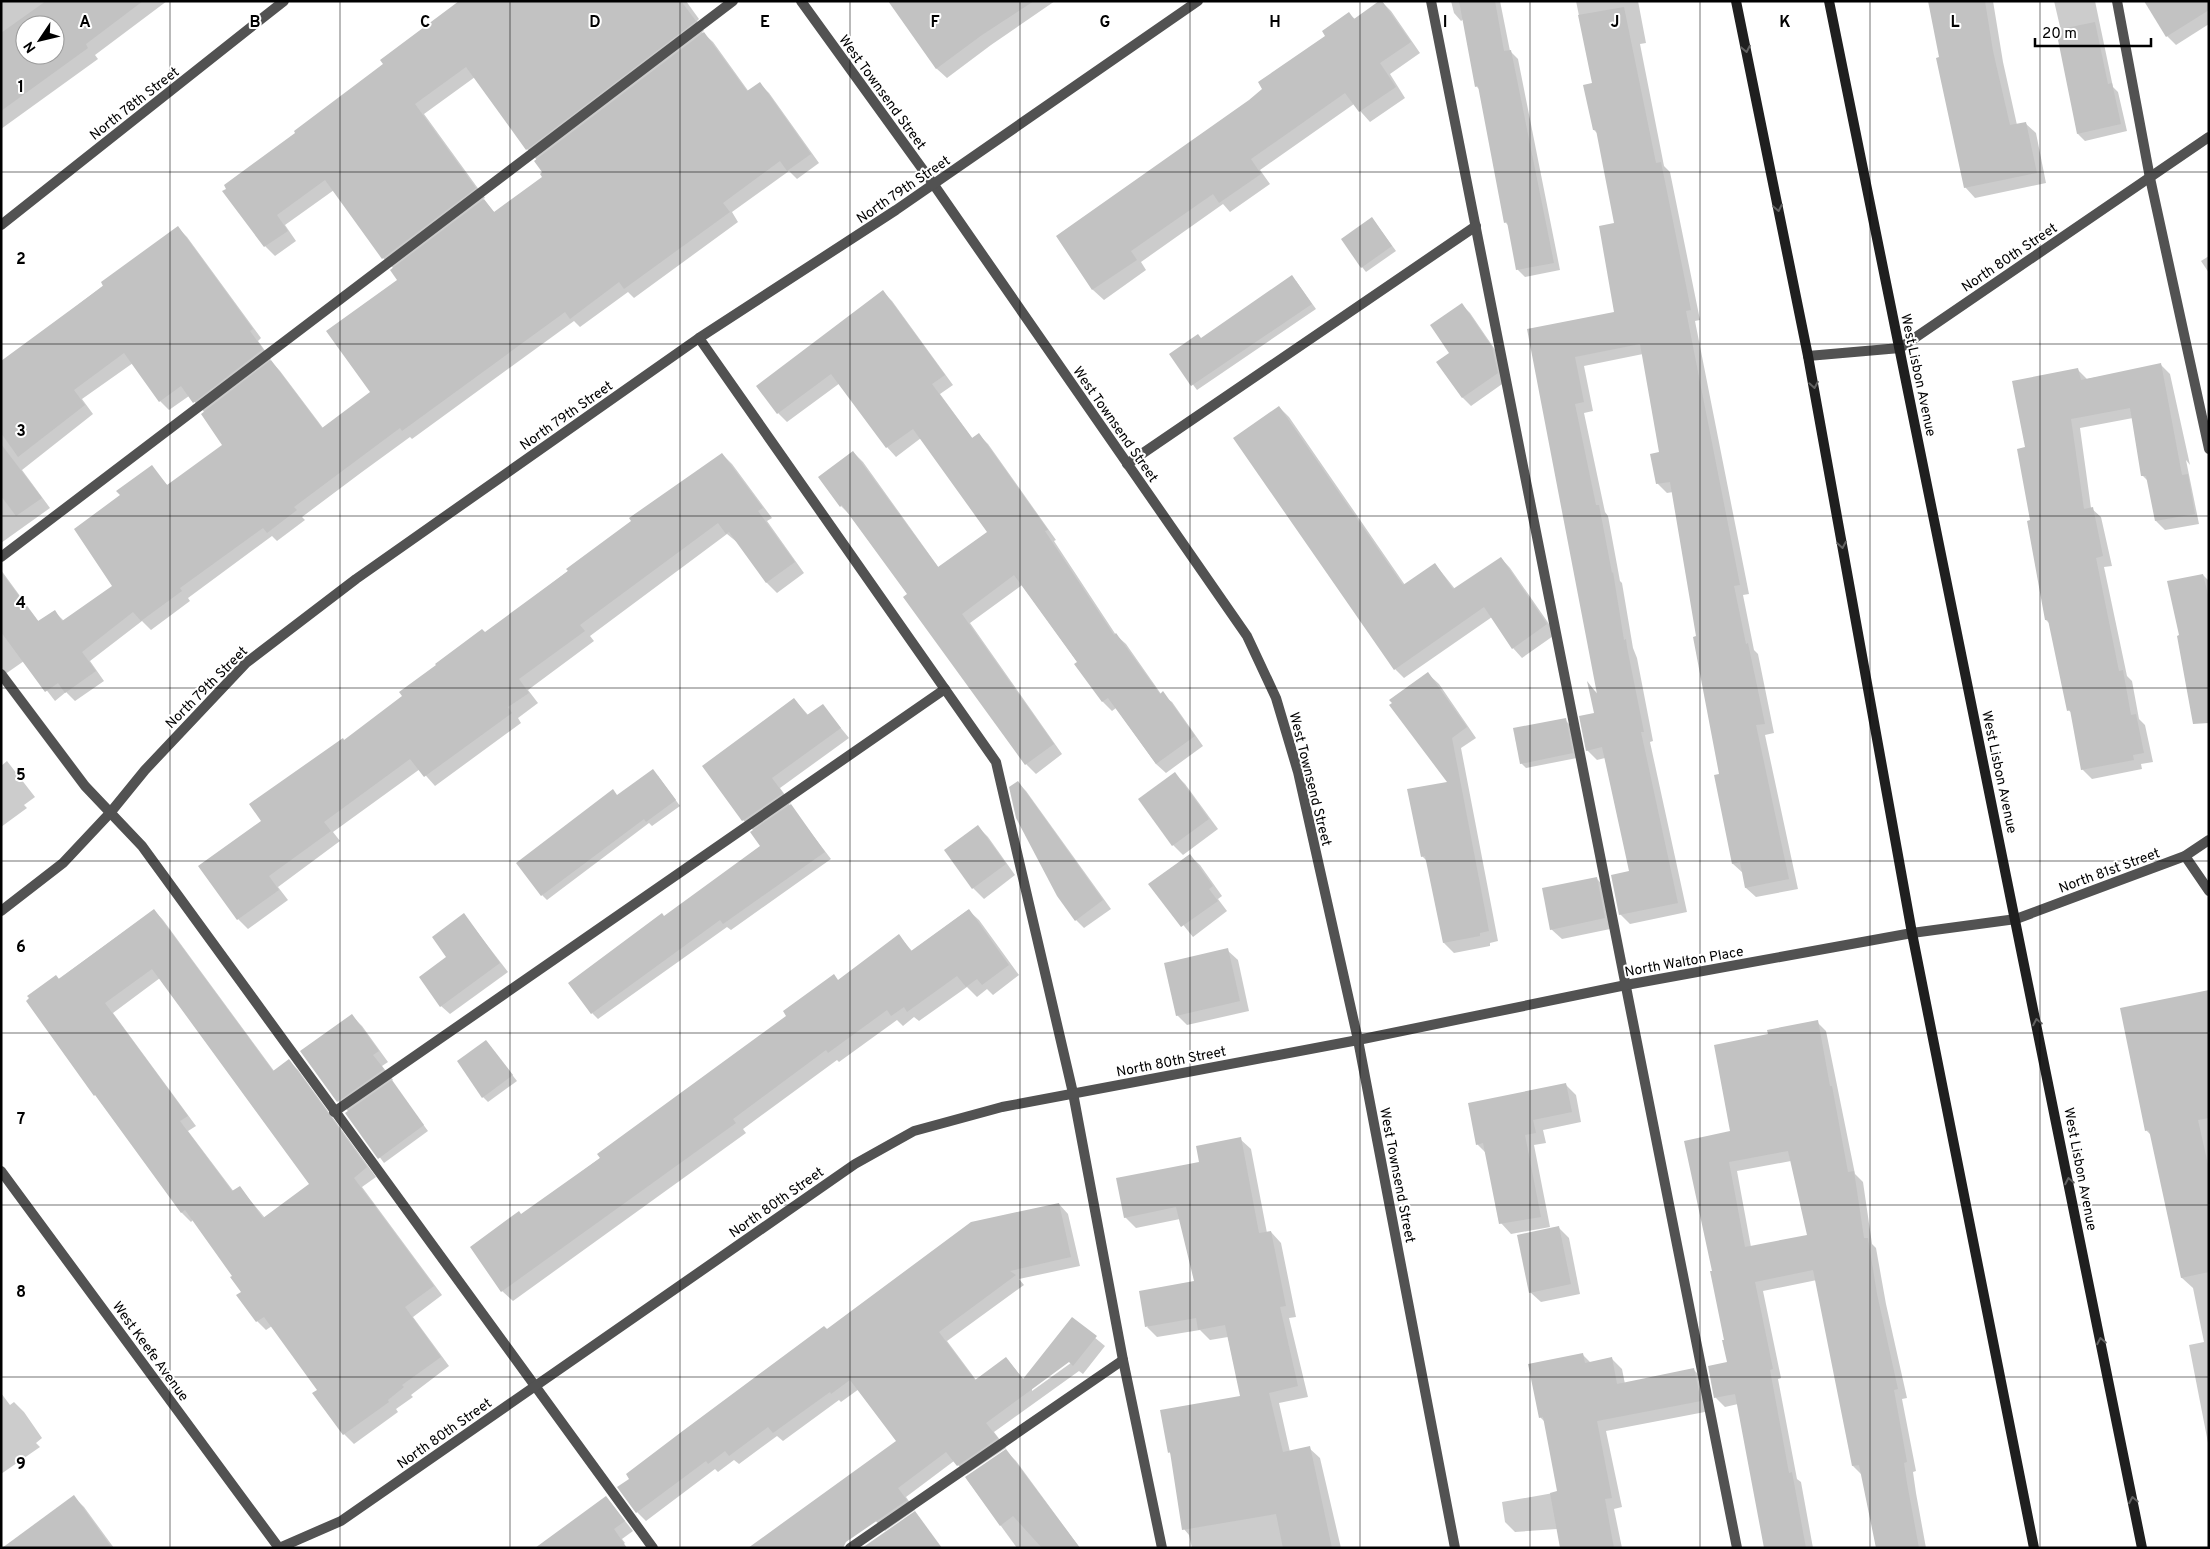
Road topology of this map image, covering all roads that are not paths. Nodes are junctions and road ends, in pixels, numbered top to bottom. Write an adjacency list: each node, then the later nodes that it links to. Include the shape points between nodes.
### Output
1 (284, 1): 12 (street, North 78th Street)
2 (733, 1): 19 (street)
3 (801, 1): 11 (street, West Townsend Street)
4 (1198, 1): 11 (street, North 79th Street)
5 (1431, 1): 13 (street)
6 (1736, 1): 16 (main road, one-way to 16)
7 (1829, 1): 15 (main road, West Lisbon Avenue)
8 (2117, 1): 10 (street)
9 (2209, 137): 10 (street, North 80th Street)
10 (2150, 178): 15 (street, North 80th Street); 17 (street)
11 (934, 185): 14 (street, North 79th Street); 18 (street, West Townsend Street)
12 (1, 225)
13 (1476, 226): 18 (street); 29 (street)
14 (699, 338): 21 (street); 22 (street, North 79th Street, via 356,579 246,663 145,770)
15 (1900, 348): 16 (street, North 80th Street); 27 (main road, West Lisbon Avenue)
16 (1808, 356): 28 (main road, one-way to 28)
17 (2209, 449)
18 (1126, 464): 30 (street, West Townsend Street, via 1246,636 1276,698 1298,772)
19 (1, 557)
20 (1, 674): 22 (street)
21 (945, 689): 31 (street, via 996,762); 32 (street)
22 (110, 813): 26 (street, North 79th Street, via 63,863); 32 (street, via 142,846)
23 (2209, 840): 24 (street, North 81st Street)
24 (2185, 856): 25 (street); 27 (street, North 81st Street)
25 (2209, 890)
26 (1, 911)
27 (2016, 919): 28 (street, North Walton Place); 43 (main road, West Lisbon Avenue, one-way to 27)
28 (1912, 933): 29 (street, North Walton Place); 42 (main road)
29 (1626, 985): 30 (street, North Walton Place); 41 (street)
30 (1358, 1040): 31 (street, North 80th Street); 40 (street, West Townsend Street)
31 (1073, 1093): 34 (street); 35 (street, North 80th Street, via 1002,1107 914,1131 855,1164)
32 (334, 1112): 35 (street)
33 (1, 1171): 36 (street, West Keefe Avenue)
34 (1123, 1360): 38 (street); 39 (street)
35 (535, 1387): 36 (street, North 80th Street, via 341,1521); 37 (street)
36 (279, 1548)
37 (653, 1548)
38 (850, 1548)
39 (1162, 1548)
40 (1455, 1548)
41 (1737, 1548)
42 (2034, 1548)
43 (2142, 1548)

